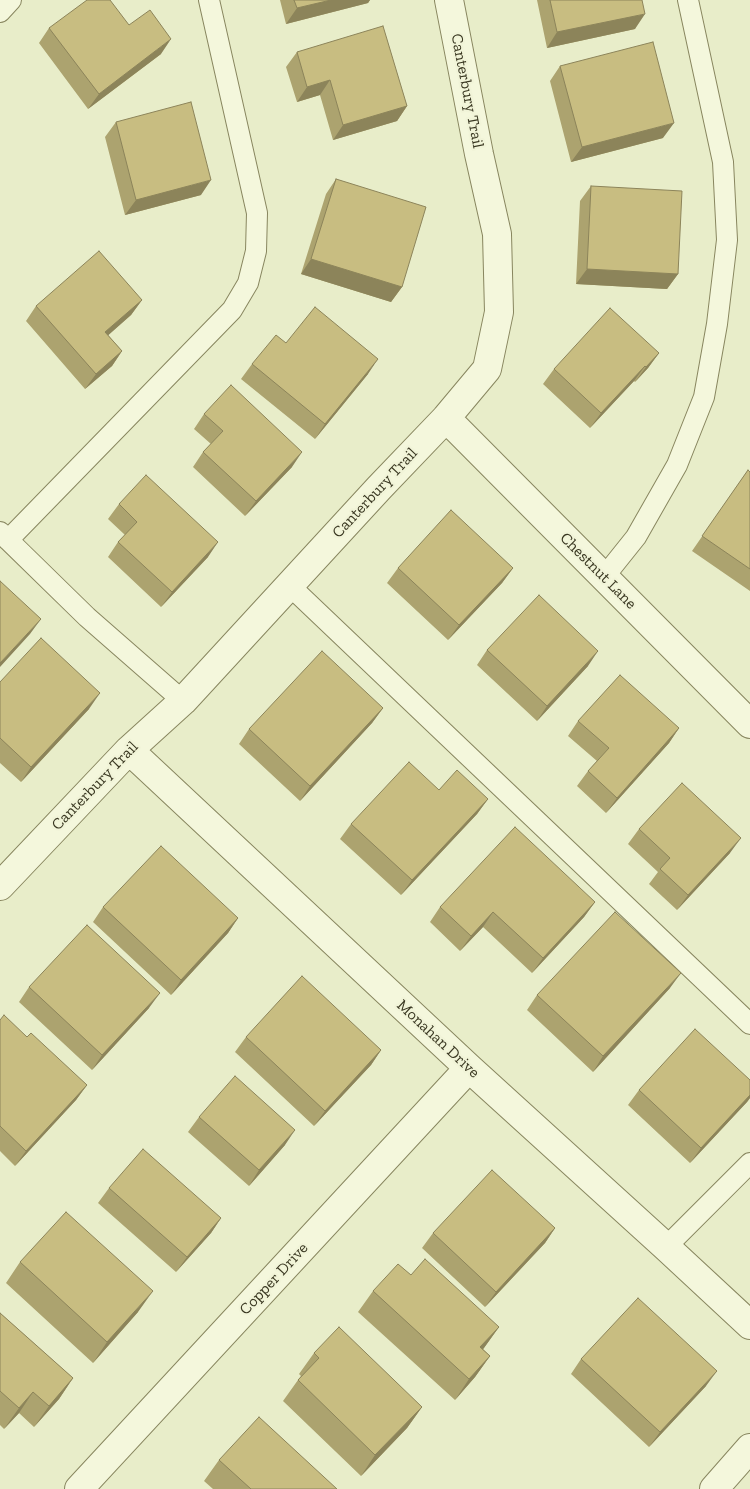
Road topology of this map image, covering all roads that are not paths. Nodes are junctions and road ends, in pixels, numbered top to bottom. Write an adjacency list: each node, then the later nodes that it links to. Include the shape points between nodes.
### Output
1 (11, 0): 5 (lane)
2 (209, 0): 7 (lane, via 257,213 256,251 248,283 232,310)
3 (449, 0): 6 (street, Canterbury Trail, via 497,234 499,312 487,370)
4 (688, 0): 8 (lane, via 723,162 726,240 717,324 704,397 677,465 636,537)
5 (0, 12)
6 (446, 418): 8 (street, Chestnut Lane); 9 (street, Canterbury Trail)
7 (4, 536): 10 (lane, via 87,617)
8 (604, 577): 11 (street, Chestnut Lane)
9 (289, 585): 10 (street, Canterbury Trail); 14 (lane)
10 (183, 701): 12 (street, Canterbury Trail)
11 (750, 724)
12 (129, 750): 13 (street, Canterbury Trail); 15 (street, Monahan Drive)
13 (0, 886)
14 (750, 1024)
15 (468, 1068): 17 (street, Monahan Drive); 20 (street, Copper Drive)
16 (750, 1163): 17 (lane)
17 (666, 1247): 18 (street, Monahan Drive)
18 (750, 1325)
19 (750, 1448): 21 (street)
20 (79, 1489)
21 (714, 1489)

